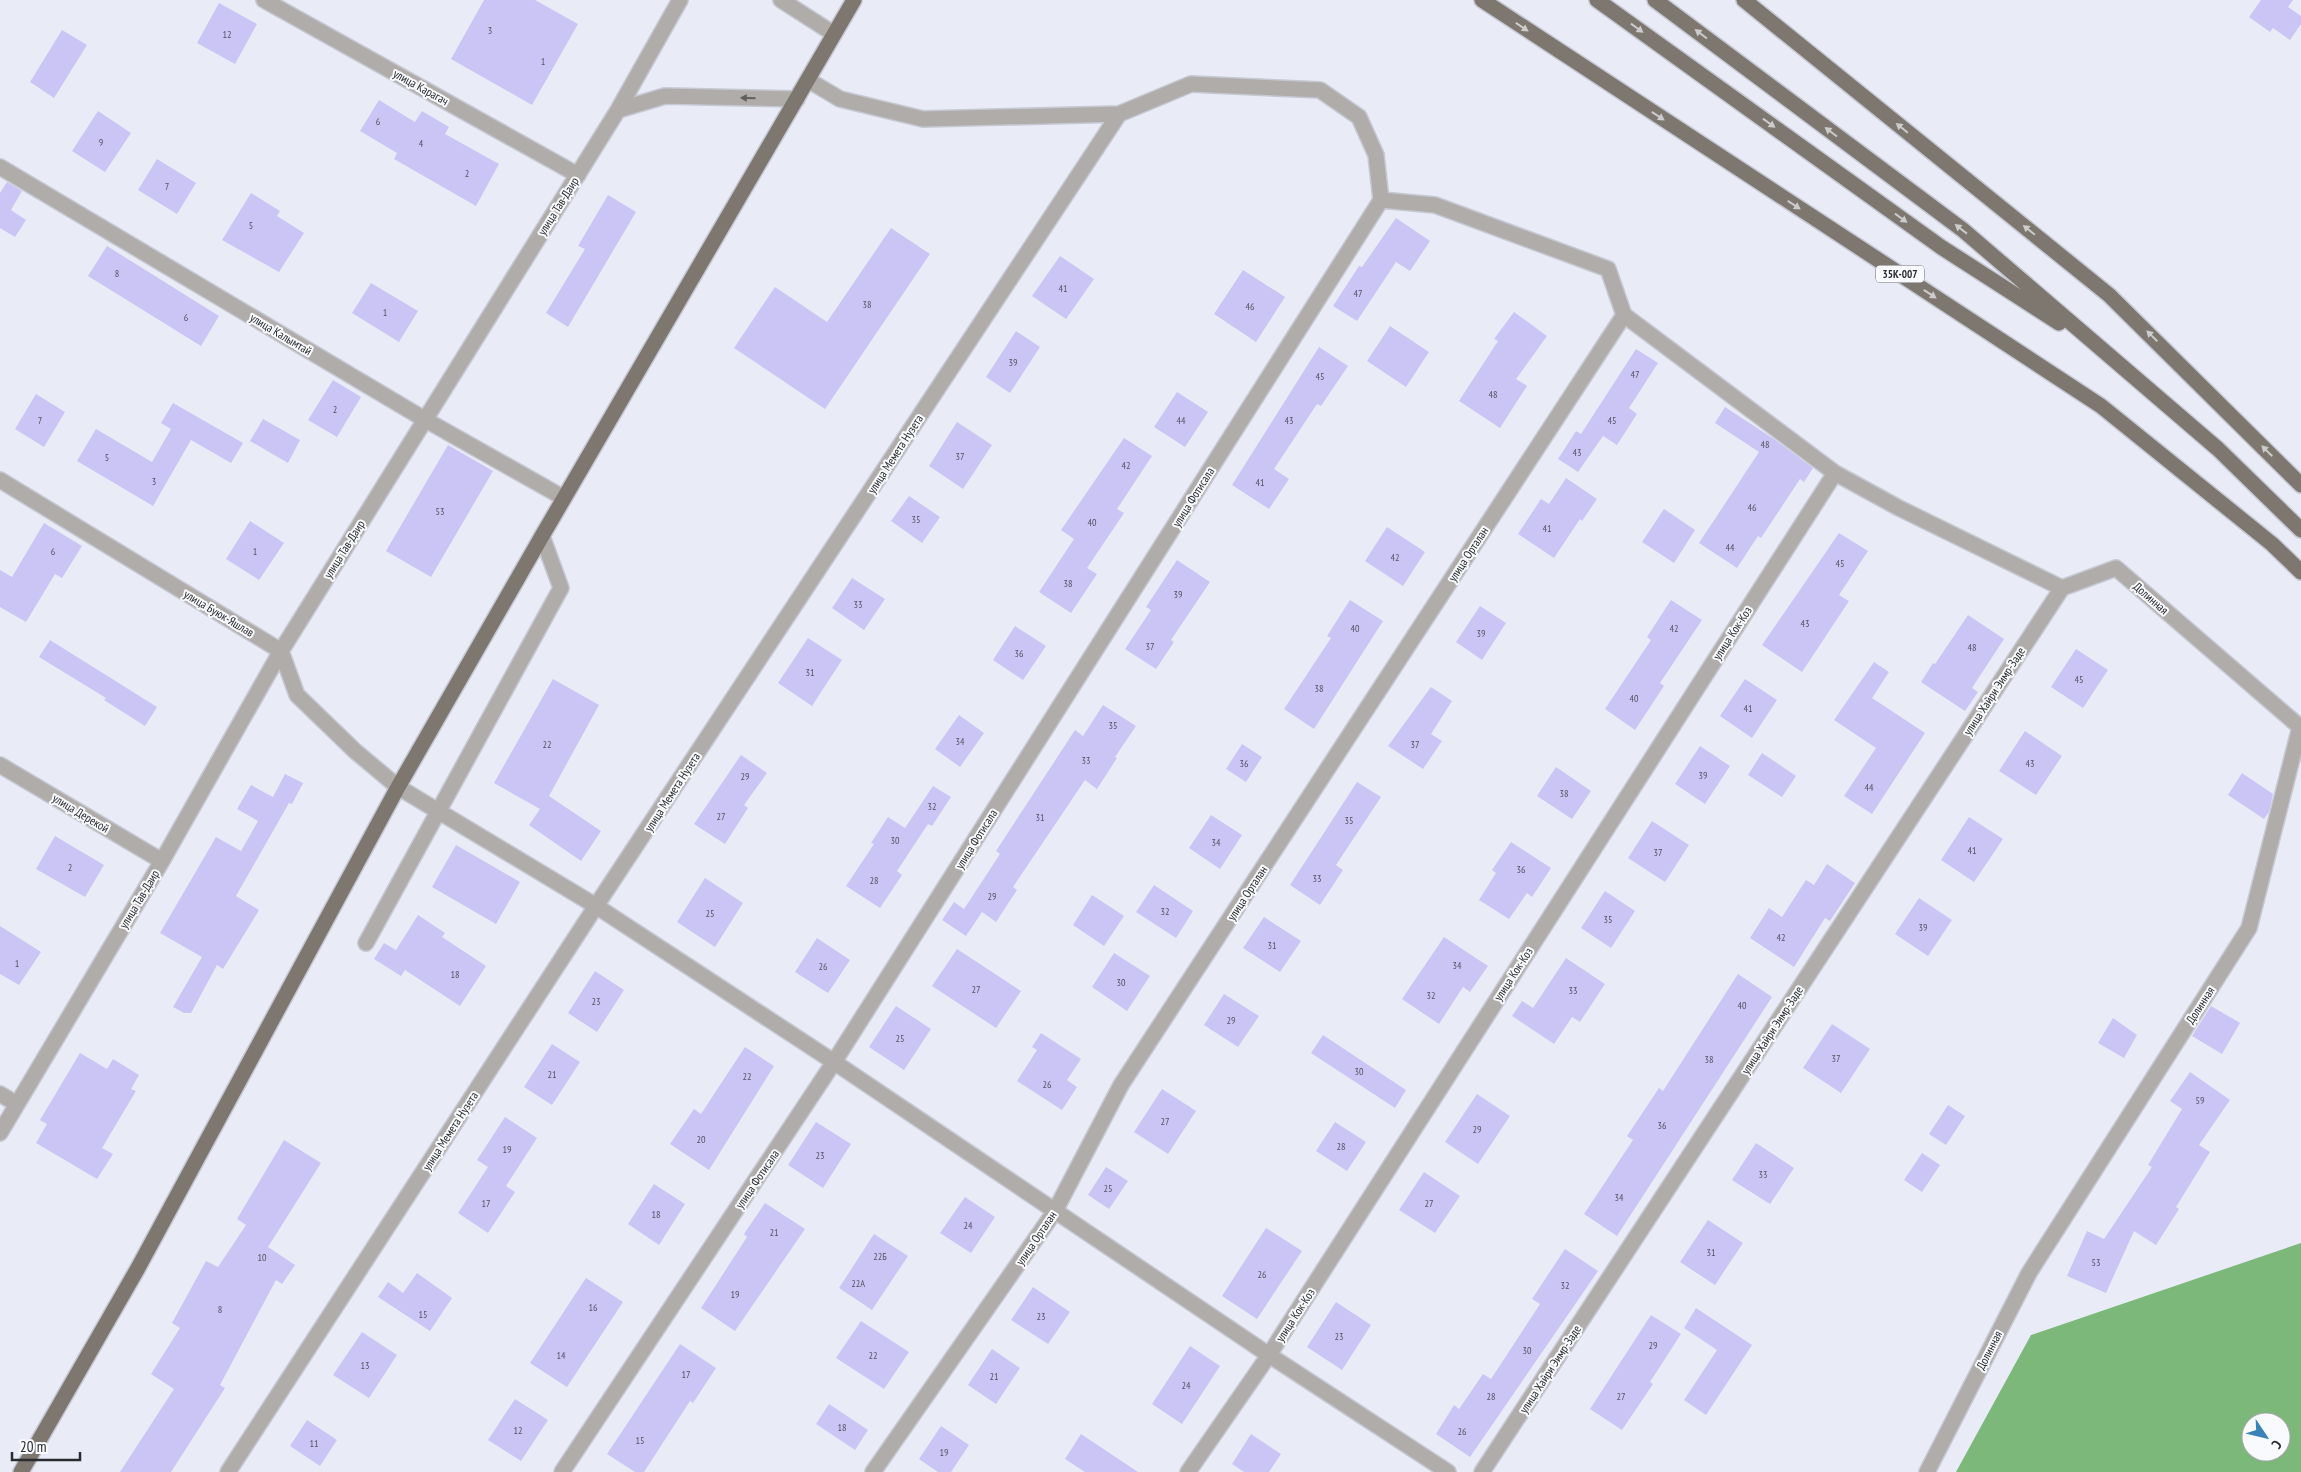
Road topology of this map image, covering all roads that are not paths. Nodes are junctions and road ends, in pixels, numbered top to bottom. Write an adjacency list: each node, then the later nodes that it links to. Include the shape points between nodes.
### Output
1 (264, 0): 15 (street, улица Карагач)
2 (680, 0): 12 (street, улица Тав-Даир)
3 (781, 0): 9 (street)
4 (854, 0): 9 (main road)
5 (1482, 0): 26 (main road, 35К-007, one-way to 26, via 2101,406 2272,544)
6 (1597, 0): 18 (main road, one-way to 18, via 1941,247)
7 (1655, 0): 18 (main road, one-way to 7, via 1962,230)
8 (1744, 0): 22 (main road, one-way to 8, via 2110,295)
9 (834, 34): 10 (main road)
10 (808, 80): 11 (main road); 13 (street, via 840,99 923,119)
11 (797, 99): 12 (street, one-way to 12, via 665,96); 23 (main road)
12 (618, 110): 15 (street, улица Тав-Даир)
13 (1118, 114): 16 (street, via 1191,84 1320,90 1358,117 1376,155); 33 (street, улица Мемета Нузета)
14 (0, 167): 19 (street, улица Калымтай)
15 (578, 174): 19 (street, улица Тав-Даир)
16 (1382, 200): 17 (street, via 1435,205 1608,269); 35 (street, улица Фотисала)
17 (1624, 315): 20 (street); 39 (street, улица Орталан, via 1121,1085)
18 (2104, 352): 24 (main road, via 2218,449)
19 (424, 419): 23 (street, улица Калымтай); 28 (street, улица Тав-Даир)
20 (1835, 473): 27 (street); 40 (street, улица Кок-Коз)
21 (0, 480): 28 (street, улица Буюк-Яшлав)
22 (2301, 485)
23 (564, 498): 25 (main road)
24 (2301, 530)
25 (542, 536): 30 (main road); 31 (street, via 561,588)
26 (2301, 572)
27 (2062, 588): 47 (street, улица Хайри Эимр-Заде); 48 (street, Долинная, via 2116,568 2300,727 2249,928 2029,1273)
28 (281, 651): 30 (street, via 297,695); 32 (street, улица Тав-Даир)
29 (0, 765): 32 (street, улица Дерекой)
30 (398, 787): 31 (street); 41 (main road, via 138,1268)
31 (439, 812): 33 (street); 34 (street)
32 (162, 861): 37 (street, улица Тав-Даир)
33 (596, 906): 35 (street); 42 (street, улица Мемета Нузета)
34 (366, 943)
35 (834, 1062): 39 (street); 43 (street, улица Фотисала)
36 (0, 1094): 37 (street)
37 (17, 1104): 38 (street, улица Тав-Даир)
38 (0, 1133)
39 (1055, 1211): 40 (street); 44 (street, улица Орталан)
40 (1269, 1355): 45 (street, улица Кок-Коз); 46 (street)
41 (21, 1472)
42 (228, 1472)
43 (562, 1472)
44 (873, 1472)
45 (1188, 1472)
46 (1448, 1472)
47 (1482, 1472)
48 (1928, 1472)

